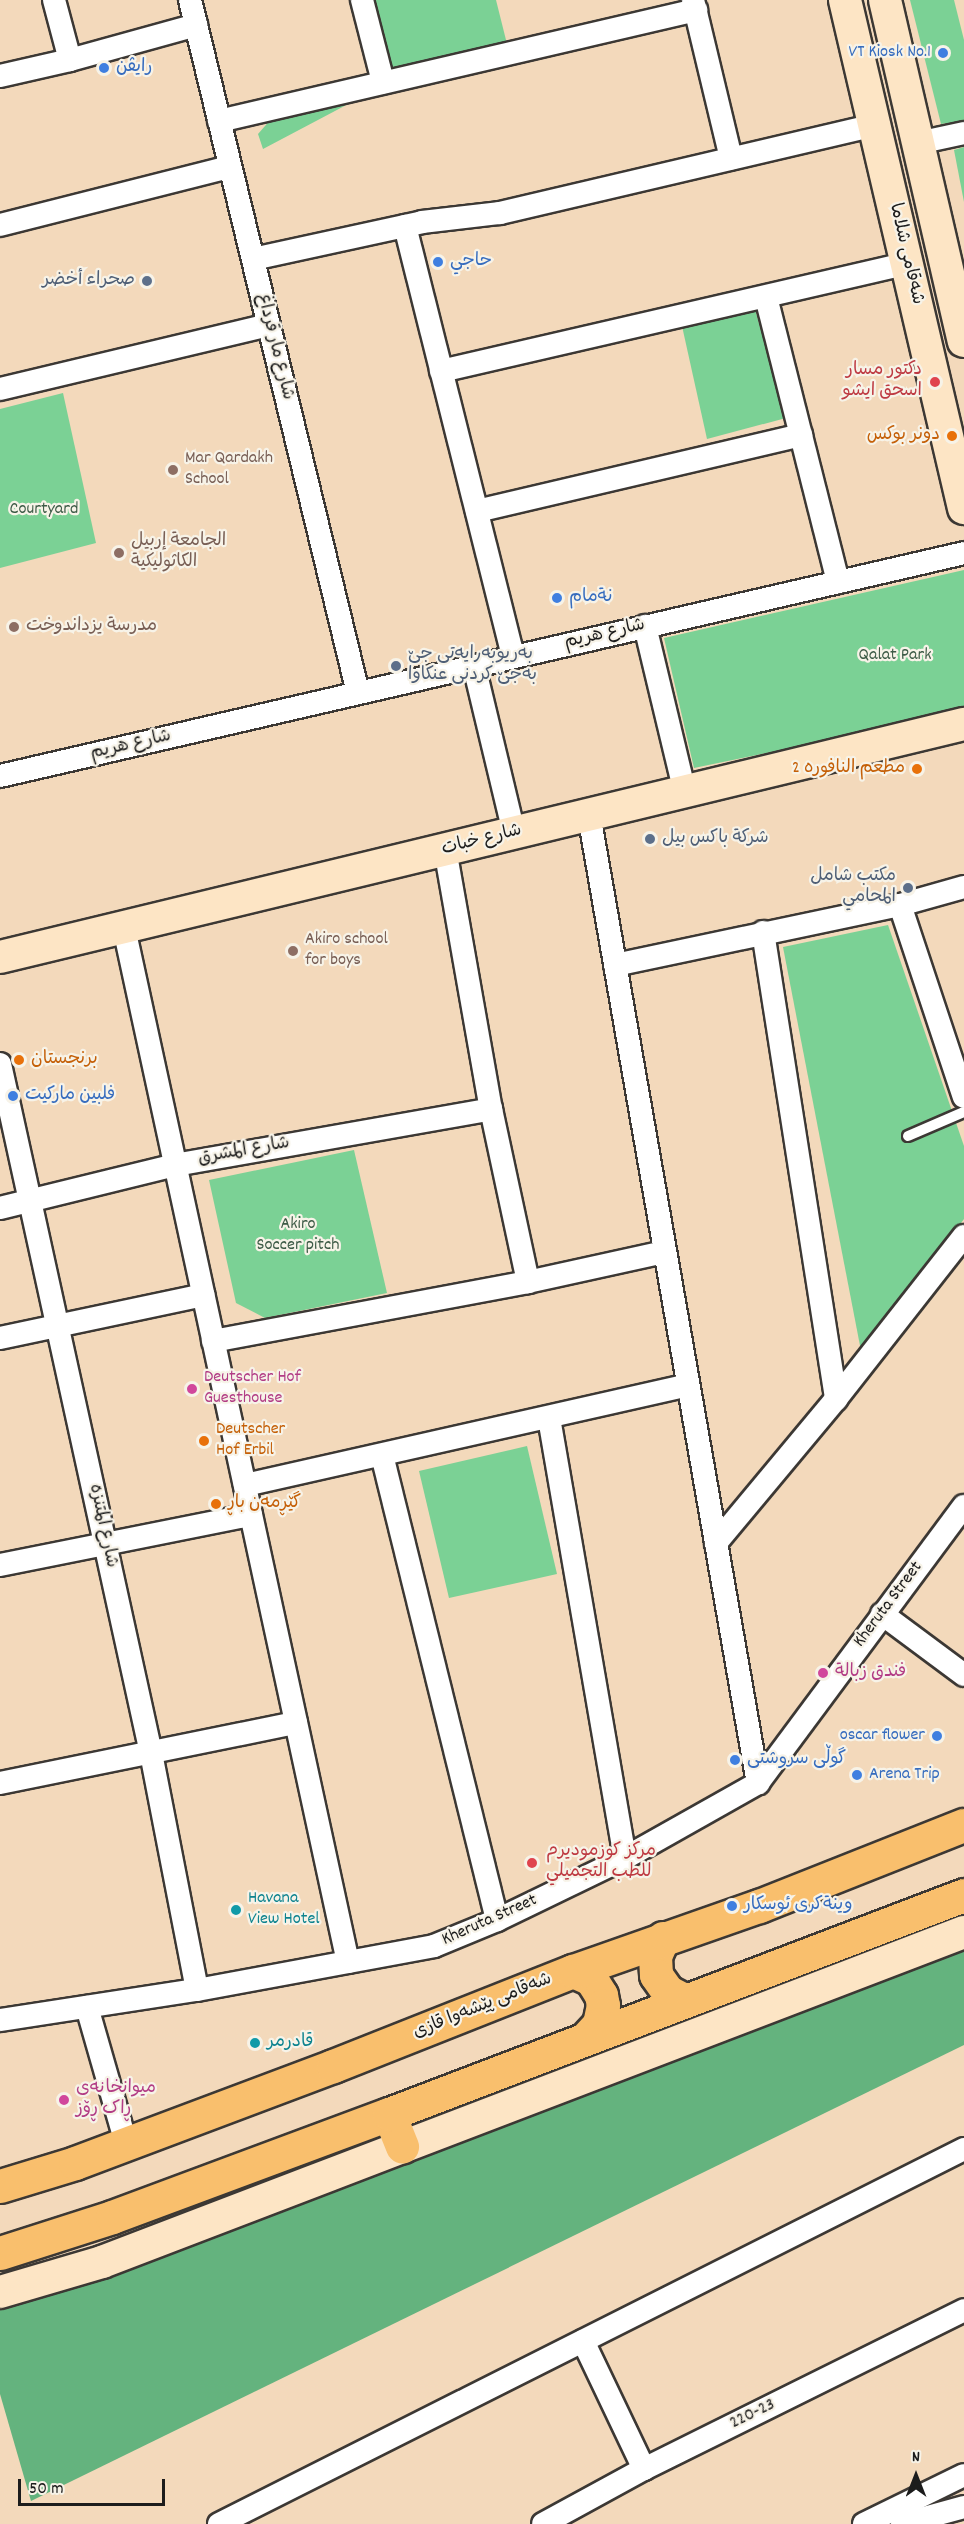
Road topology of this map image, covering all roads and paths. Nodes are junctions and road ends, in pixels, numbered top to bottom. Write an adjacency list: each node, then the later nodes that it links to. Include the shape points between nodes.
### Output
1 (54, 0): 8 (street)
2 (190, 0): 7 (street, شارع مار قرداغ)
3 (362, 0): 10 (street)
4 (845, 0): 12 (street, شەقامی شلاما)
5 (885, 0): 14 (street)
6 (694, 5): 10 (street); 15 (street)
7 (196, 25): 8 (street); 11 (street, شارع مار قرداغ)
8 (70, 60): 9 (street)
9 (0, 76)
10 (383, 82): 11 (street)
11 (219, 121): 16 (street, شارع مار قرداغ)
12 (874, 125): 15 (street); 20 (street, شەقامی شلاما)
13 (964, 133): 14 (street)
14 (918, 143): 23 (street)
15 (731, 158): 18 (street, via 500,213)
16 (230, 167): 17 (street); 19 (street, شارع مار قرداغ)
17 (0, 225)
18 (405, 226): 19 (street); 24 (street)
19 (253, 259): 22 (street, شارع مار قرداغ)
20 (907, 263): 21 (street); 26 (street, شەقامی شلاما)
21 (766, 297): 24 (street); 27 (street)
22 (268, 325): 25 (street); 35 (street, شارع مار قرداغ)
23 (964, 341)
24 (441, 371): 29 (street)
25 (0, 389)
26 (955, 427): 28 (street, شەقامی شلاما)
27 (801, 435): 29 (street); 31 (street)
28 (964, 508)
29 (477, 511): 33 (street)
30 (964, 553): 31 (street, شارع هريم)
31 (838, 582): 32 (street, شارع هريم)
32 (645, 626): 33 (street, شارع هريم); 38 (street)
33 (513, 657): 34 (street, شارع هريم)
34 (474, 666): 35 (street, شارع هريم); 40 (street)
35 (358, 693): 37 (street, شارع هريم)
36 (964, 724): 38 (street, شارع خبات)
37 (0, 776)
38 (685, 792): 39 (street, شارع خبات)
39 (589, 815): 40 (street, شارع خبات); 47 (street)
40 (514, 833): 41 (street, شارع خبات)
41 (445, 849): 44 (street, شارع خبات); 50 (street)
42 (964, 887): 43 (street)
43 (900, 905): 45 (street); 49 (street)
44 (124, 928): 46 (street, شارع خبات); 53 (street)
45 (764, 932): 47 (street); 64 (street)
46 (0, 957)
47 (615, 964): 57 (street)
48 (0, 1064): 54 (street, شارع المتنزه)
49 (964, 1097)
50 (491, 1108): 53 (street, شارع المشرق); 58 (street)
51 (964, 1112): 52 (lane)
52 (908, 1136)
53 (175, 1165): 54 (street, شارع المشرق); 59 (street)
54 (32, 1199): 55 (street, شارع المشرق); 60 (street, شارع المتنزه)
55 (0, 1208)
56 (964, 1236): 64 (street)
57 (665, 1252): 58 (street); 63 (street)
58 (528, 1282): 62 (street)
59 (204, 1295): 60 (street); 62 (street)
60 (60, 1328): 61 (street); 71 (street, شارع المتنزه)
61 (0, 1338)
62 (213, 1341): 67 (street)
63 (688, 1385): 65 (street); 70 (street)
64 (836, 1399): 70 (street)
65 (549, 1418): 66 (street); 80 (street)
66 (382, 1455): 67 (street); 82 (street)
67 (245, 1485): 69 (street)
68 (964, 1506): 73 (street, Kheruta Street)
69 (251, 1515): 71 (street); 75 (street)
70 (716, 1544): 77 (street)
71 (106, 1545): 72 (street); 76 (street, شارع المتنزه)
72 (0, 1565)
73 (882, 1614): 74 (street); 77 (street, Kheruta Street)
74 (964, 1675)
75 (296, 1723): 76 (street); 85 (street)
76 (151, 1754): 78 (street); 87 (street, شارع المتنزه)
77 (758, 1783): 80 (street, Kheruta Street)
78 (0, 1784)
79 (964, 1825): 84 (highway, شەقامی پێشەوا قازی, via 759,1906)
80 (625, 1858): 82 (street, Kheruta Street)
81 (964, 1895): 88 (highway)
82 (497, 1920): 85 (street, Kheruta Street, via 434,1946)
83 (964, 1932): 94 (street)
84 (663, 1938): 86 (highway, شەقامی پێشەوا قازی); 88 (highway, via 655,1956 656,1975 667,1991)
85 (348, 1962): 87 (street, Kheruta Street)
86 (573, 1971): 91 (highway, via 591,1979 602,1995 599,2024); 93 (highway, شەقامی پێشەوا قازی)
87 (197, 1990): 89 (street, Kheruta Street)
88 (684, 2000): 91 (highway)
89 (87, 2007): 90 (street, Kheruta Street); 93 (street)
90 (0, 2020)
91 (586, 2037): 92 (highway)
92 (390, 2114): 94 (highway); 97 (highway, via 112,2217)
93 (126, 2144): 96 (highway, شەقامی پێشەوا قازی)
94 (402, 2147): 98 (street, via 102,2262)
95 (964, 2149): 100 (street)
96 (0, 2186)
97 (0, 2253)
98 (0, 2292)
99 (964, 2310): 101 (street, 220-23)
100 (582, 2341): 101 (street); 104 (street)
101 (644, 2469): 105 (street, 220-23)
102 (964, 2475): 106 (street)
103 (964, 2507): 107 (street)
104 (219, 2524)
105 (543, 2524)
106 (864, 2524)
107 (902, 2524)

